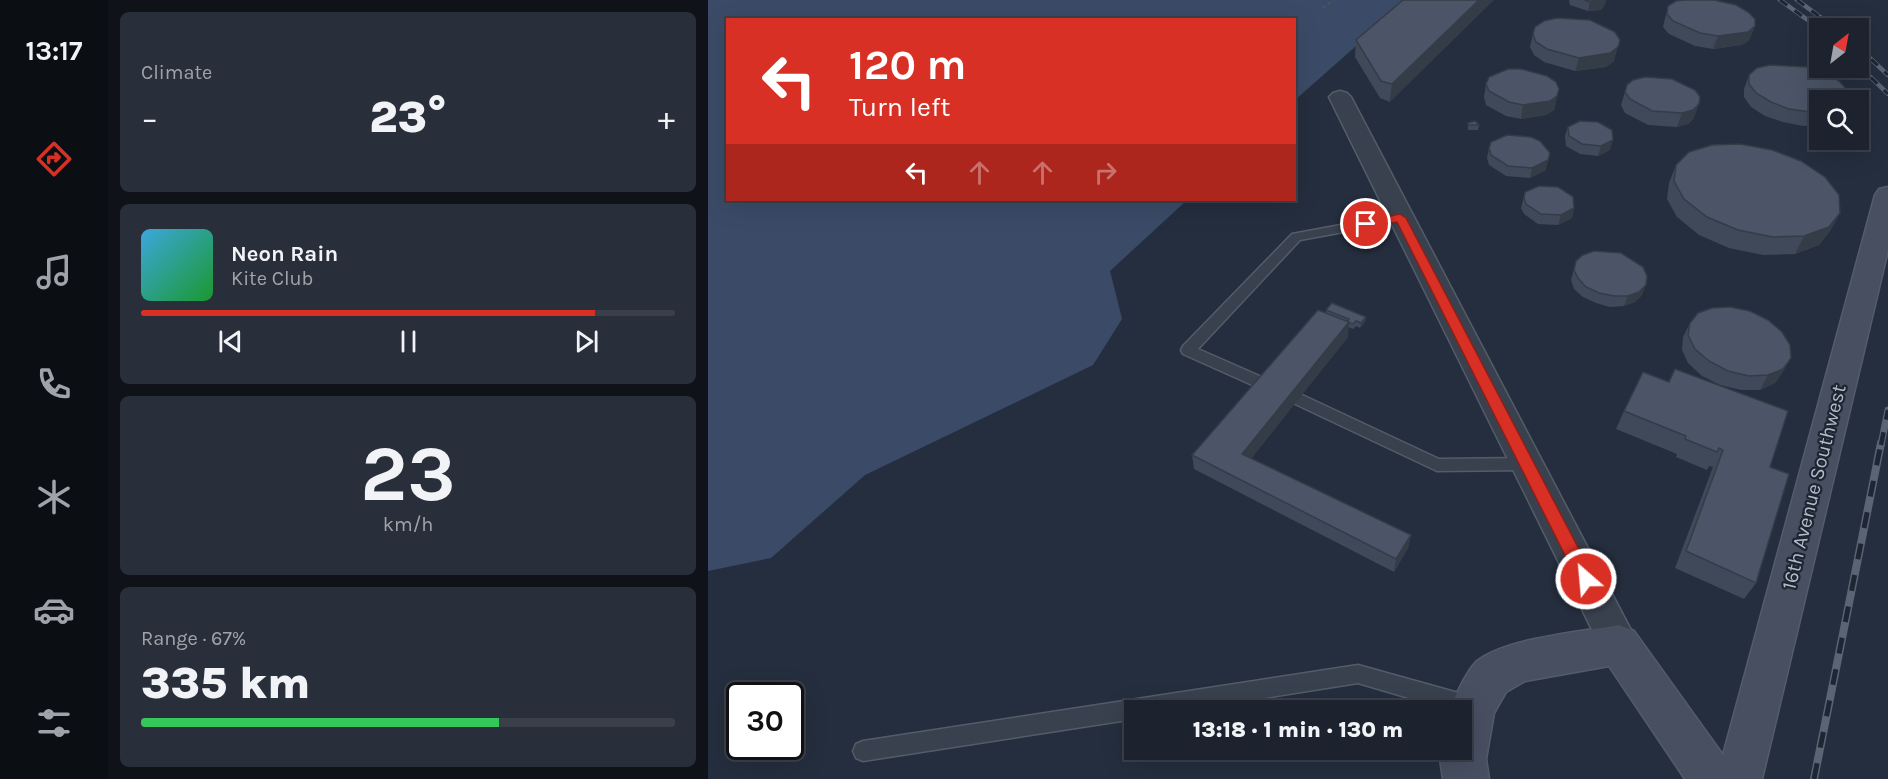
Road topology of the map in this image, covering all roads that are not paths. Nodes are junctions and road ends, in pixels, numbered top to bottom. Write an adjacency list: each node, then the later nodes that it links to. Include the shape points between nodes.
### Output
1 (1340, 97): 3 (street)
2 (1888, 195): 12 (street, 16th Avenue Southwest)
3 (1400, 218): 4 (lane, via 1296,237 1188,350); 6 (street)
4 (1266, 385)
5 (1298, 399): 6 (lane, via 1437,465)
6 (1526, 464): 7 (street)
7 (1619, 645): 8 (street, via 1519,662 1491,677); 11 (street)
8 (1473, 707): 9 (lane, via 1358,674); 10 (street, via 1463,759)
9 (863, 751)
10 (1466, 779)
11 (1712, 779)
12 (1739, 779)

